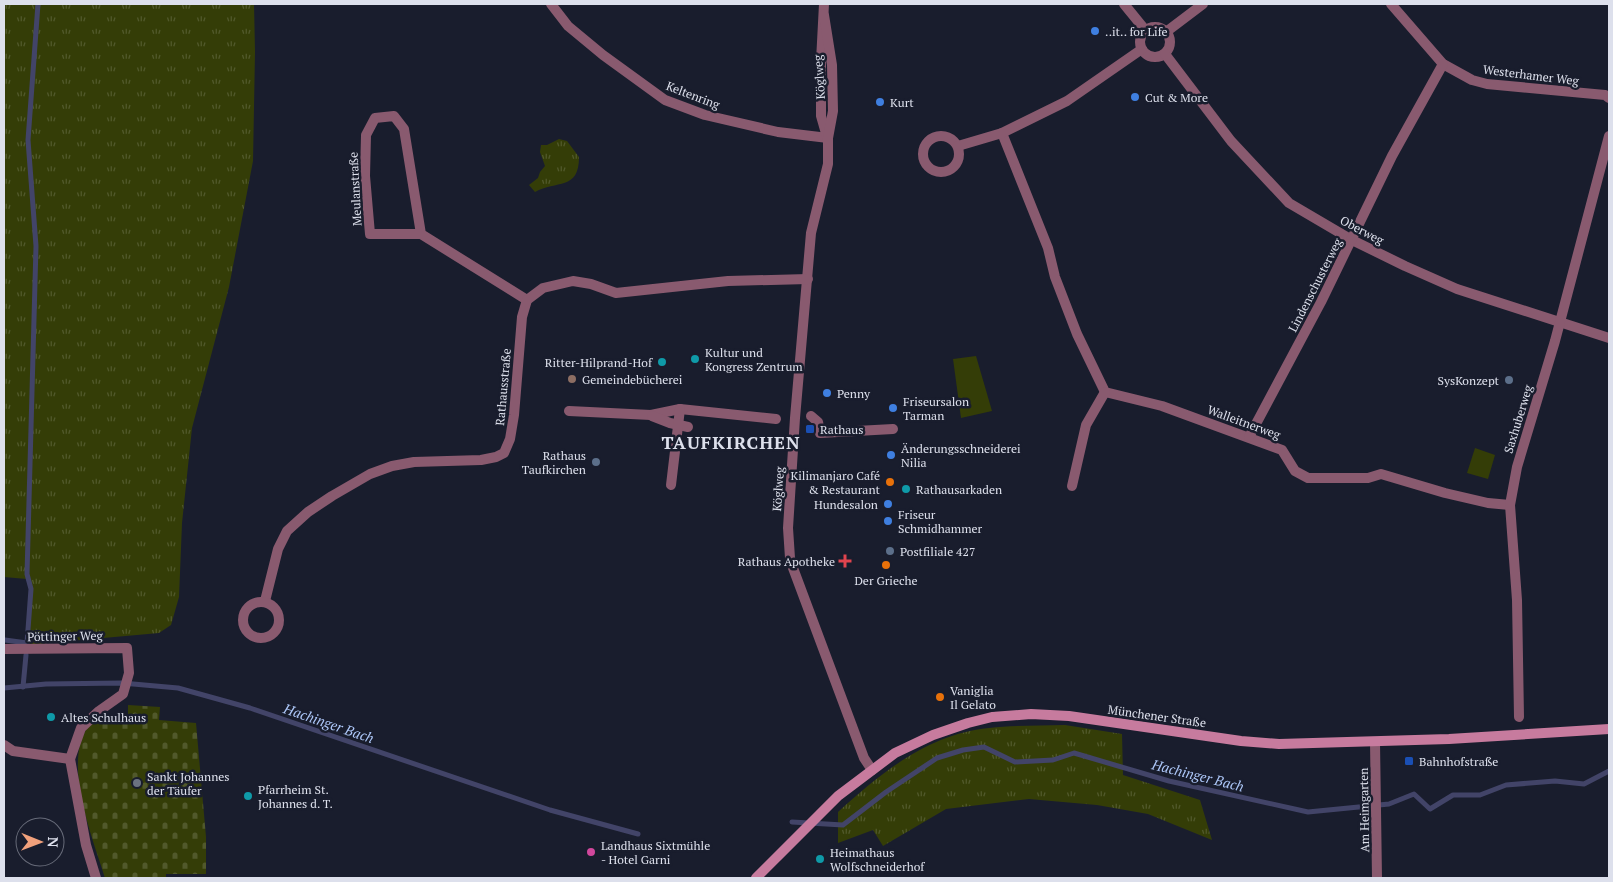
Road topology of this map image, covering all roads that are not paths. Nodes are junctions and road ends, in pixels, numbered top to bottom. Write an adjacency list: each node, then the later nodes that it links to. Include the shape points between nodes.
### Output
1 (551, 4): 14 (street, Keltenring, via 568,26 589,44 665,100 705,115 778,132)
2 (1124, 4): 6 (street)
3 (1203, 4): 7 (street)
4 (1391, 4): 10 (street, Westerhamer Weg)
5 (824, 9): 14 (street, Köglweg, via 820,61 821,116)
6 (1146, 31): 7 (street, via 1154,27); 8 (street, via 1140,42)
7 (1166, 32): 9 (street, via 1170,41)
8 (1142, 49): 9 (street, via 1152,57); 12 (street, via 1067,101)
9 (1165, 54): 17 (street, Oberweg, via 1231,141 1289,203)
10 (1443, 64): 11 (street, Westerhamer Weg, via 1472,80 1487,84 1605,95); 17 (street, Lindenschusterweg, via 1392,156)
11 (1609, 98)
12 (1002, 133): 15 (street); 22 (street, via 1048,248 1058,285)
13 (1609, 136): 20 (street, Saxhuberweg)
14 (828, 138): 18 (street, Köglweg, via 828,164 811,233)
15 (958, 146)
16 (421, 234): 16 (street, Meulanstraße, via 370,234 365,176 366,135 375,118 394,116 404,129); 19 (street)
17 (1352, 240): 20 (street, Oberweg, via 1458,289); 30 (street, Lindenschusterweg)
18 (808, 279): 19 (street, via 728,281 616,293 573,281 543,288); 41 (street, Köglweg, via 788,528 790,558 864,758)
19 (527, 300): 34 (street, Rathausstraße, via 522,317 510,439 504,453 481,460 414,462 392,466 370,474 332,496 287,531 278,549)
20 (1560, 322): 21 (street, Oberweg); 33 (street, Saxhuberweg, via 1516,467)
21 (1609, 338)
22 (1105, 392): 30 (street, Walleitnerweg, via 1162,406); 32 (street, via 1086,425)
23 (680, 409): 25 (street); 27 (street); 28 (street)
24 (569, 411): 25 (street)
25 (651, 415): 28 (street)
26 (811, 416): 29 (street, via 818,422 820,433)
27 (776, 419)
28 (683, 426): 31 (street)
29 (893, 429)
30 (1249, 436): 33 (street, Walleitnerweg, via 1282,450 1295,471 1308,478 1368,478 1381,474 1445,493)
31 (671, 485)
32 (1072, 486)
33 (1510, 505): 36 (street, Saxhuberweg, via 1517,600)
34 (265, 601)
35 (4, 649): 40 (street, Pöttinger Weg, via 128,648 129,673 123,694 81,728)
36 (1519, 717)
37 (1609, 729): 38 (main road, Münchener Straße)
38 (1375, 742): 41 (main road, Münchener Straße, via 1279,744 1241,741 1069,716 1031,714 968,723 895,753); 44 (street, Am Heimgarten)
39 (4, 745): 40 (street, via 13,751)
40 (70, 759): 42 (street, via 86,845)
41 (872, 770): 43 (main road, Münchener Straße, via 838,796)
42 (96, 878)
43 (756, 878)
44 (1377, 878)

